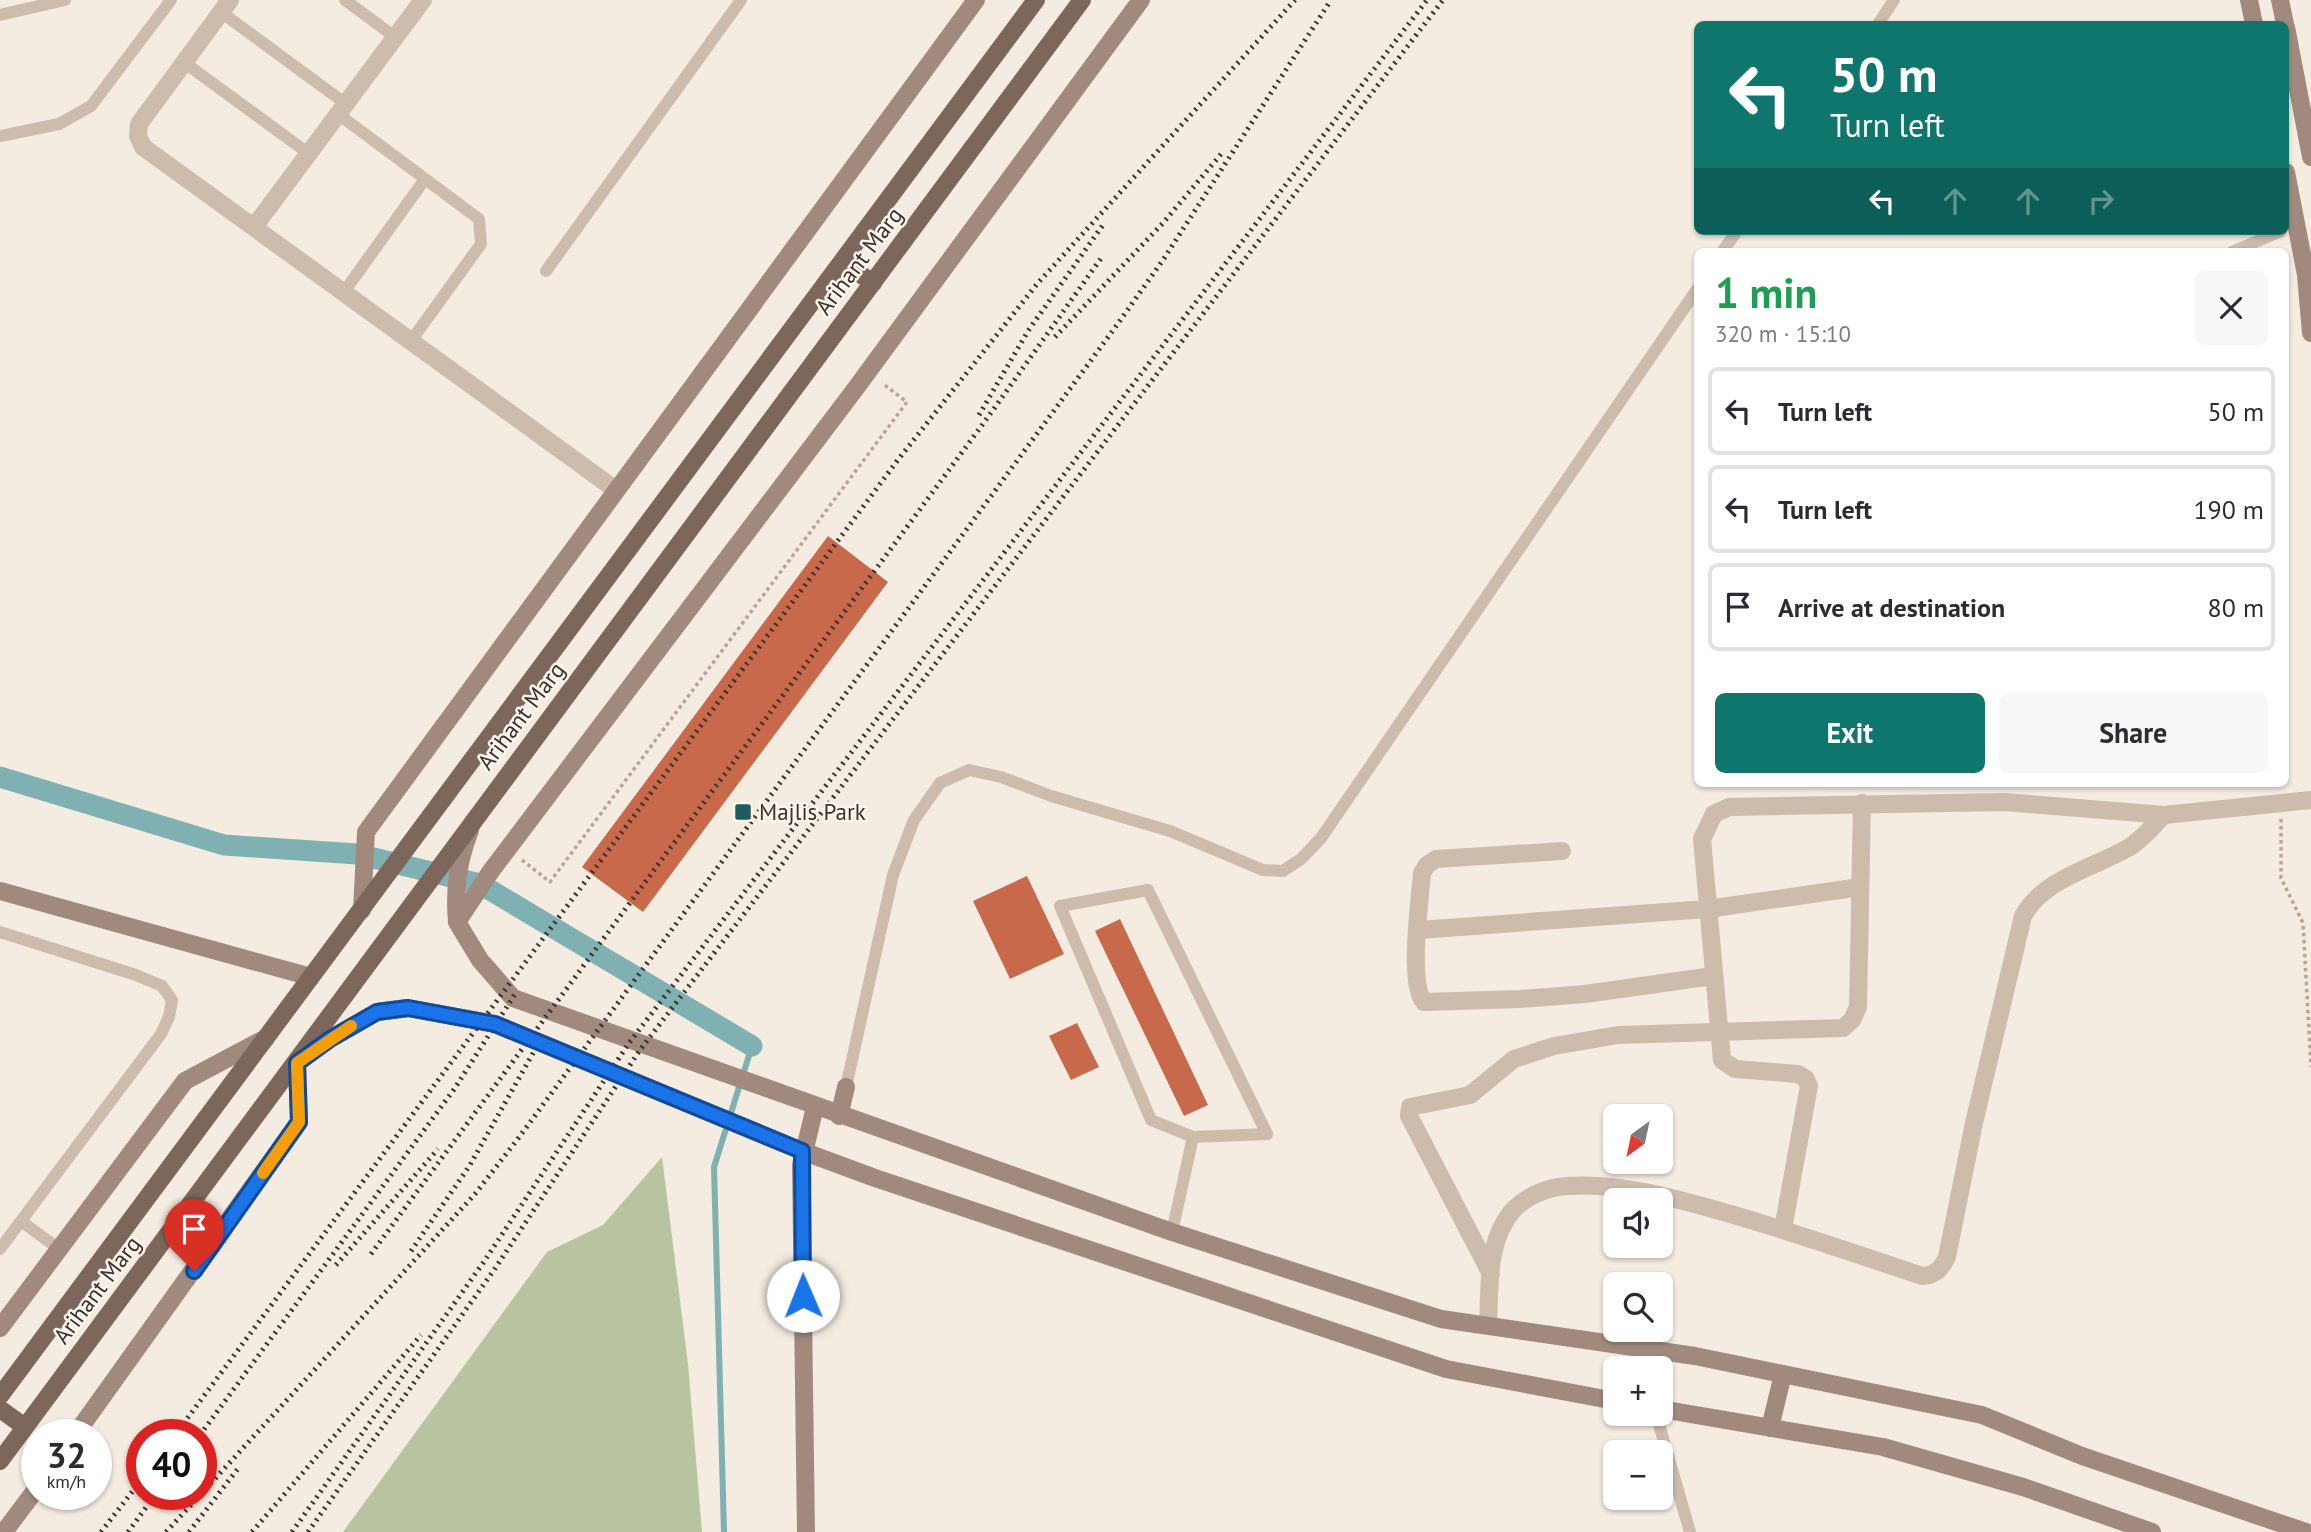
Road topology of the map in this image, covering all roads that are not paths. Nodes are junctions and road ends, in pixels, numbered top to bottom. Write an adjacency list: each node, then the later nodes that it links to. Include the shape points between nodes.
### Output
1 (65, 0): 14 (lane)
2 (171, 0): 22 (lane, via 91,106 59,124)
3 (345, 0): 18 (lane)
4 (423, 0): 18 (street)
5 (741, 0): 31 (lane)
6 (976, 0): 38 (street)
7 (1035, 0): 30 (main road, Arihant Marg)
8 (1082, 0): 33 (main road, Arihant Marg)
9 (1141, 0): 48 (street, via 868,372 506,848)
10 (1894, 0): 15 (lane)
11 (2249, 0): 16 (street)
12 (2280, 0): 17 (street)
13 (226, 6): 20 (street); 21 (lane)
14 (0, 15)
15 (1880, 21)
16 (2253, 21)
17 (2284, 21)
18 (395, 37): 21 (street)
19 (2289, 46): 24 (street)
20 (185, 63): 23 (lane); 26 (street, via 139,124 138,136 143,147)
21 (342, 109): 23 (street); 25 (lane)
22 (0, 136)
23 (308, 153): 26 (street)
24 (2311, 157)
25 (425, 179): 34 (lane); 37 (lane, via 479,219 481,244)
26 (254, 227): 34 (street)
27 (2289, 230): 32 (street)
28 (2272, 235): 29 (lane)
29 (2241, 248)
30 (843, 262): 33 (main road); 46 (main road, Arihant Marg)
31 (546, 271)
32 (2308, 274): 36 (street)
33 (873, 283): 42 (main road, Arihant Marg)
34 (344, 292): 37 (street)
35 (1694, 294): 56 (lane, via 1321,838 1283,871 1263,870 1170,831 1001,777 969,770 940,783 914,820 893,875)
36 (2311, 333)
37 (411, 341): 38 (street)
38 (615, 490): 46 (street, via 366,832)
39 (2311, 800): 41 (street)
40 (1862, 803): 41 (street, via 2005,802); 44 (street); 47 (street, via 1729,807 1714,814 1702,839)
41 (2164, 815): 62 (street, via 2131,847 2032,899 1973,1123 1941,1269 1922,1276)
42 (473, 823): 48 (street, via 459,860 454,891); 55 (main road, Arihant Marg)
43 (1562, 850): 49 (street, via 1436,859 1422,873)
44 (1860, 887): 47 (street); 53 (street, via 1858,1007 1852,1020 1834,1030)
45 (0, 891): 52 (street)
46 (364, 903): 52 (main road, Arihant Marg)
47 (1707, 909): 49 (street); 51 (street)
48 (457, 922): 57 (street, via 480,960 513,998)
49 (1419, 930): 51 (street, via 1418,990 1424,1002 1431,1004 1585,994)
50 (0, 932): 61 (lane, via 136,975 162,986 172,1000 161,1034)
51 (1713, 976): 53 (street)
52 (311, 977): 54 (main road, Arihant Marg)
53 (1718, 1031): 62 (street, via 1727,1066 1798,1074 1809,1086); 66 (street, via 1618,1035 1554,1046 1514,1059 1470,1095 1409,1107 1409,1116)
54 (266, 1038): 65 (street, via 185,1081); 70 (main road, Arihant Marg)
55 (297, 1063): 60 (street, via 377,1012 408,1008 495,1024); 74 (main road, Arihant Marg); 75 (street, via 299,1122)
56 (846, 1087): 58 (street)
57 (816, 1107): 58 (street); 60 (street)
58 (839, 1116): 63 (street)
59 (1193, 1137): 59 (lane, via 1152,1120 1060,906 1148,890 1267,1134); 63 (lane)
60 (802, 1151): 71 (street, via 1446,1369); 83 (street)
61 (21, 1221): 64 (lane); 65 (lane)
62 (1783, 1230): 66 (street, via 1686,1201 1627,1190 1566,1186 1534,1194 1516,1208 1496,1239)
63 (1172, 1232): 67 (street, via 1441,1319)
64 (0, 1249)
65 (59, 1250): 68 (street)
66 (1490, 1274): 67 (street)
67 (1488, 1326): 69 (street, via 1695,1356)
68 (0, 1328)
69 (1783, 1374): 78 (street); 86 (street, via 1982,1415 2082,1456)
70 (0, 1396)
71 (1603, 1399)
72 (0, 1409): 76 (main road)
73 (1673, 1411): 78 (street)
74 (31, 1419)
75 (86, 1419)
76 (21, 1424)
77 (1659, 1426): 84 (lane)
78 (1770, 1428): 85 (street, via 1883,1447 2024,1487)
79 (21, 1432): 80 (main road, Arihant Marg)
80 (0, 1461)
81 (21, 1509): 82 (street)
82 (4, 1532)
83 (806, 1532)
84 (1690, 1532)
85 (2152, 1532)
86 (2306, 1532)

